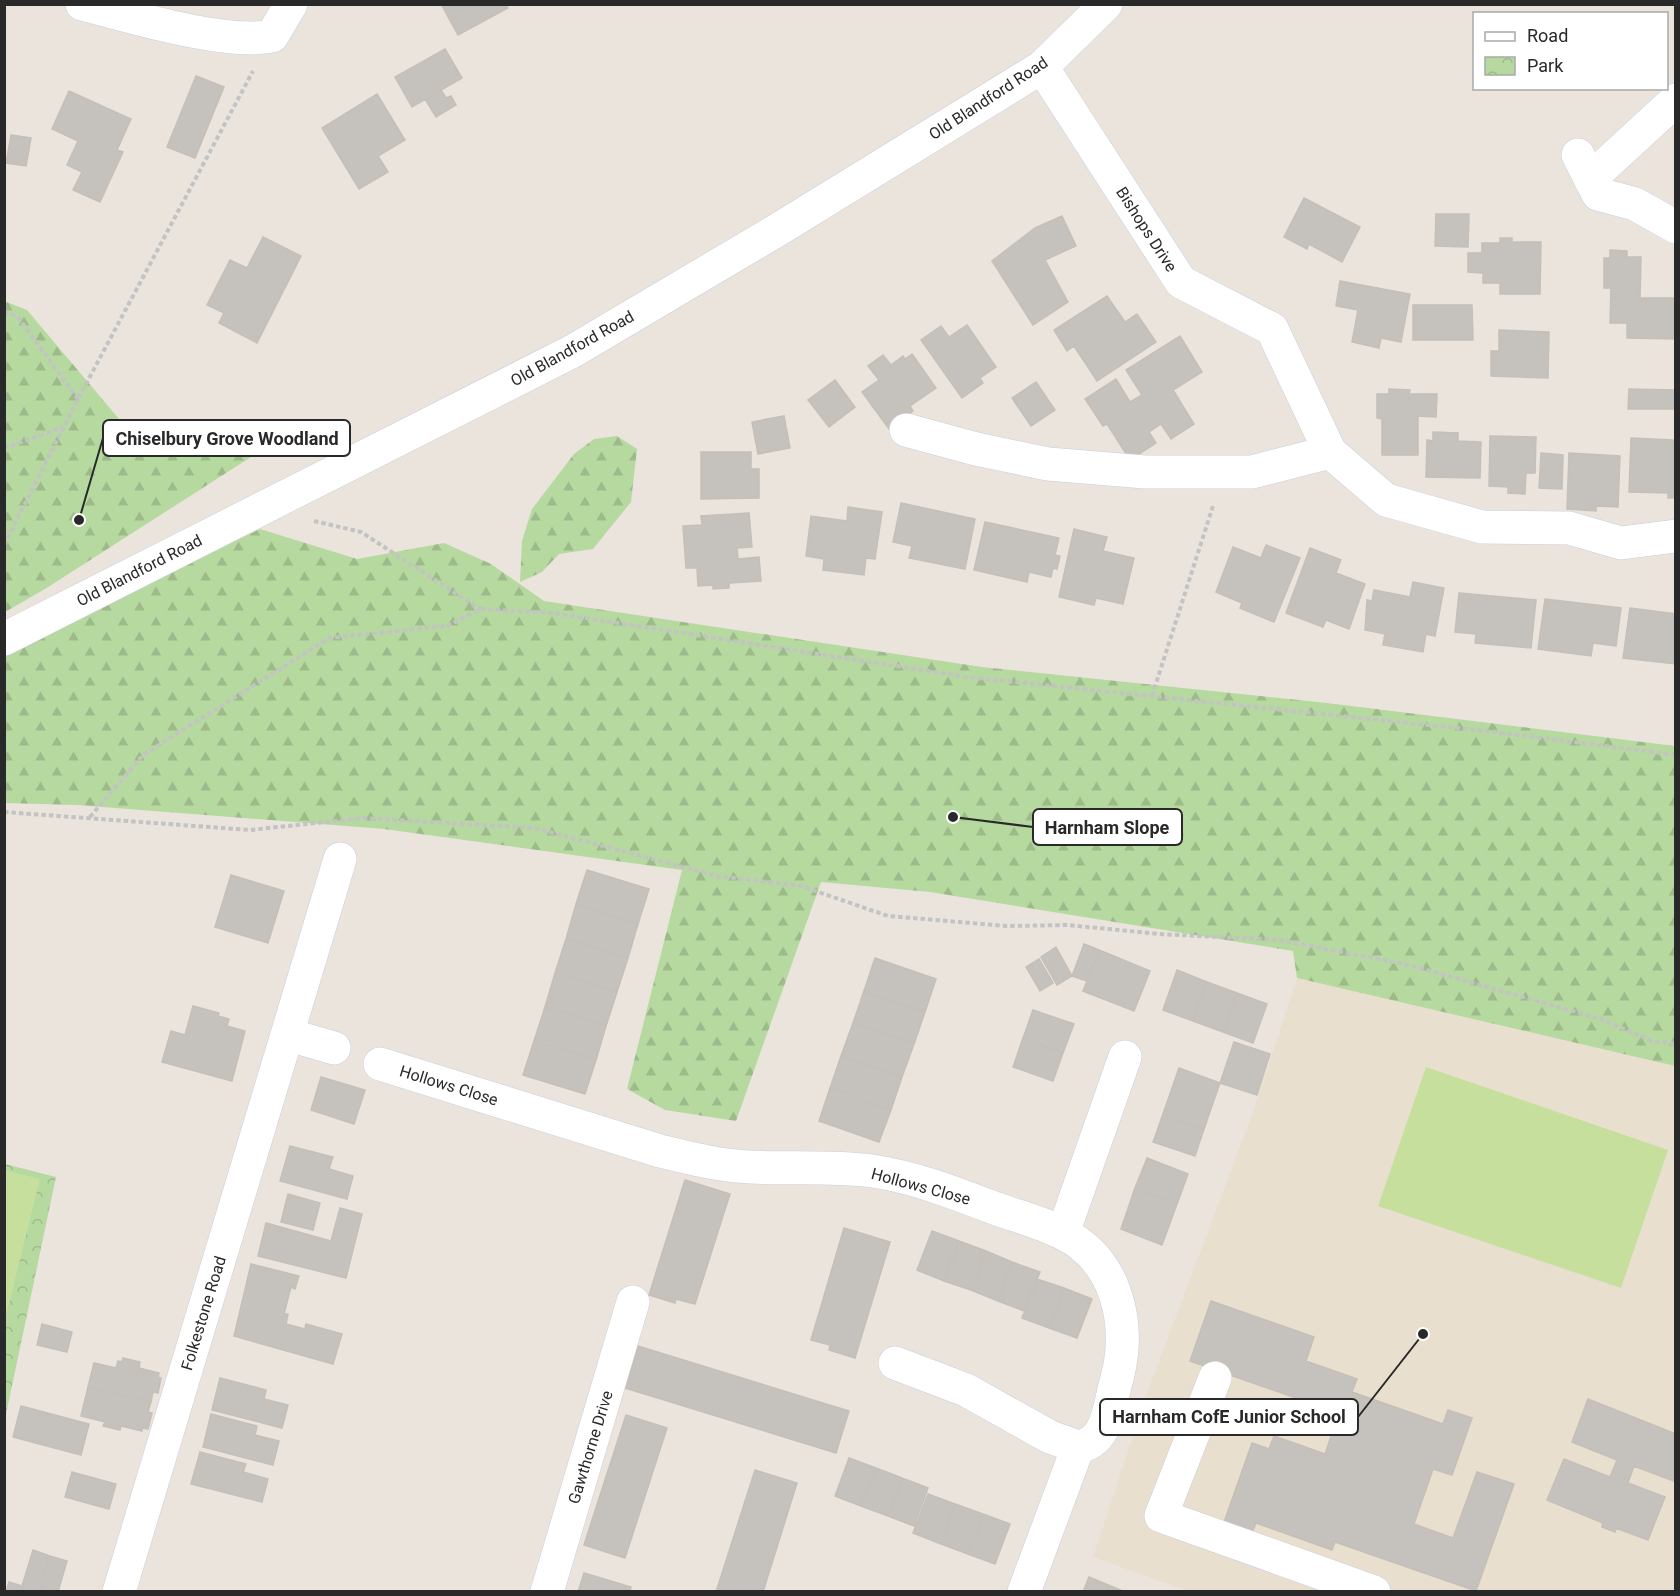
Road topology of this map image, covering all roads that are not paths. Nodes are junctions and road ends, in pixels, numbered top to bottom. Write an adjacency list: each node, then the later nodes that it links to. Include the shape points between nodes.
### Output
1 (82, 4): 2 (street, via 255,40 272,36)
2 (291, 4)
3 (1106, 4): 4 (street, Old Blandford Road)
4 (1042, 67): 8 (street, Bishops Drive, via 1181,282 1272,329); 10 (street, Old Blandford Road, via 573,351)
5 (1676, 100): 6 (street, via 1584,167 1598,194 1635,204)
6 (1676, 227)
7 (906, 430): 8 (street, via 1048,464 1145,472 1252,472)
8 (1330, 452): 9 (street, Bishops Drive, via 1386,500 1482,527 1569,528 1621,543)
9 (1676, 536)
10 (4, 639)
11 (340, 859): 12 (street, Folkestone Road)
12 (289, 1035): 13 (street); 21 (street, Folkestone Road)
13 (334, 1048)
14 (1125, 1057): 16 (street)
15 (380, 1064): 16 (street, Hollows Close, via 660,1151 747,1167 873,1172 959,1195)
16 (1063, 1233): 20 (street, Hollows Close, via 1093,1256 1111,1279 1122,1328 1118,1377 1102,1432 1095,1440)
17 (633, 1302): 22 (street, Gawthorne Drive)
18 (895, 1363): 20 (street, via 966,1390 1050,1437)
19 (1215, 1378): 24 (street, via 1161,1516)
20 (1078, 1447): 23 (street)
21 (119, 1592)
22 (547, 1592)
23 (1024, 1592)
24 (1374, 1592)

